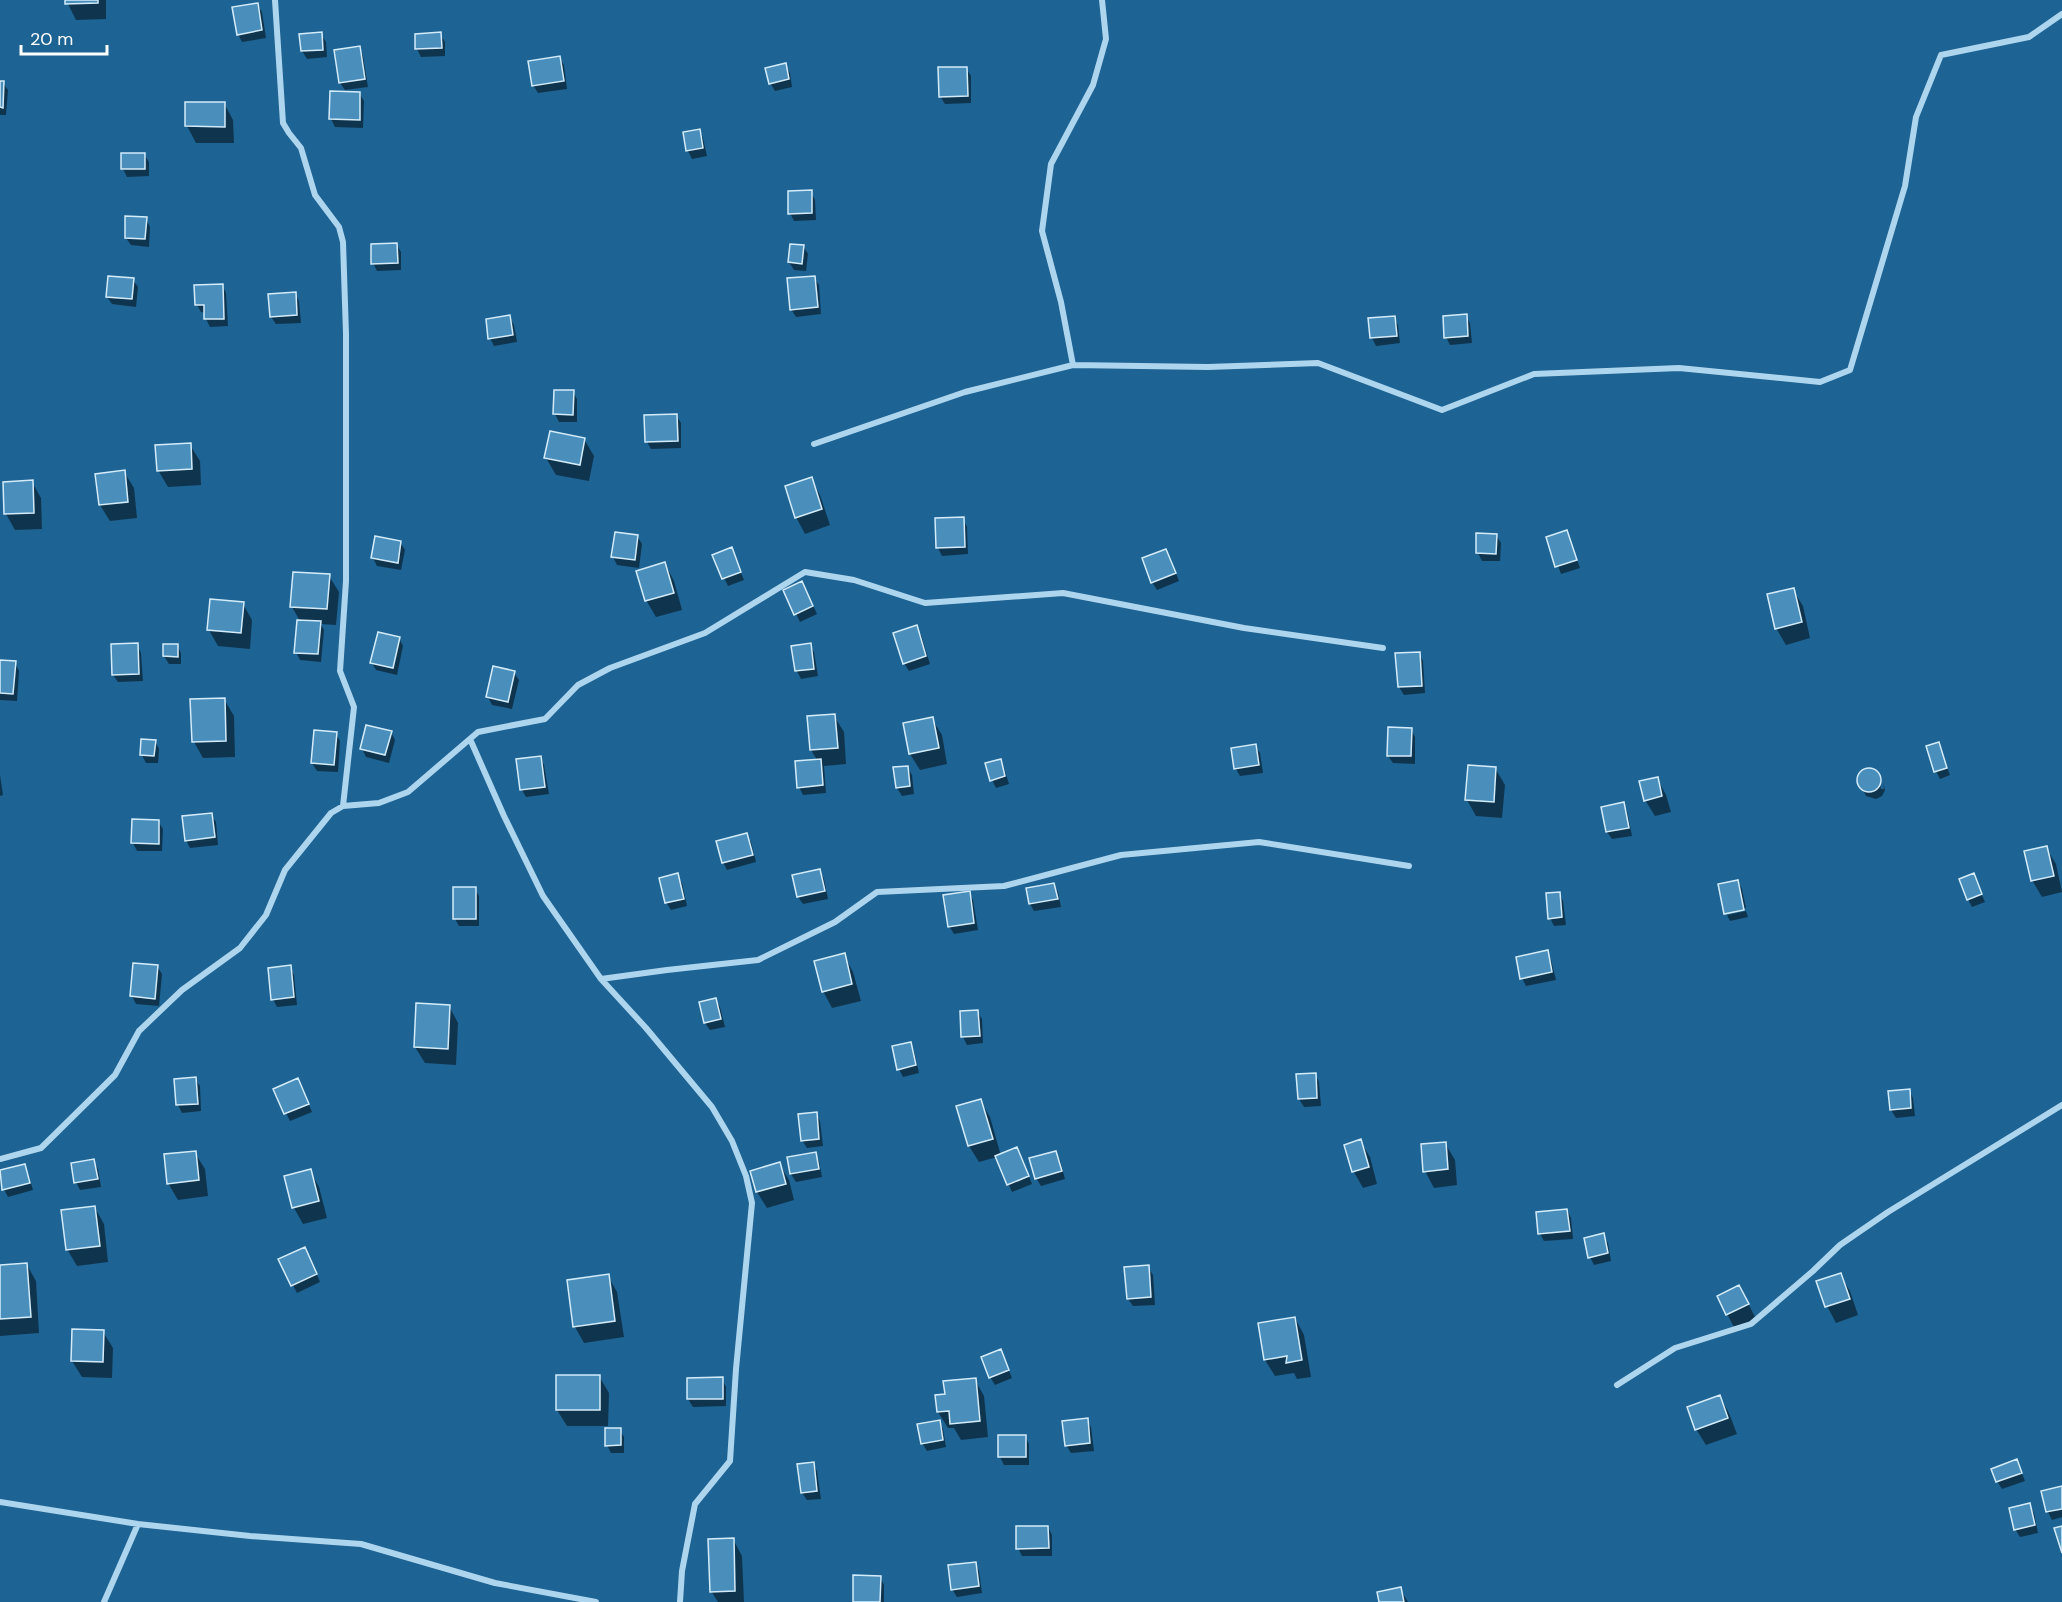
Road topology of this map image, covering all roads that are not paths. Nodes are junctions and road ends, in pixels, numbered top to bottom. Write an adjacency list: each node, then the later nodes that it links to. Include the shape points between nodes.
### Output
1 (274, 0): 8 (street, via 284,123 301,147 315,195 339,227 343,242 346,581 340,670 354,708)
2 (1102, 0): 4 (street, via 1106,39 1093,85 1051,164 1042,231)
3 (2062, 14): 4 (street, via 2029,37 1941,55 1916,117 1905,186 1850,370 1820,382 1679,368 1534,374 1442,410 1318,363)
4 (1073, 365): 5 (street, via 965,392)
5 (814, 444)
6 (1383, 648): 7 (street, via 1244,628 1063,593 925,603 854,580 805,572 705,633 578,685 545,720 478,732)
7 (470, 738): 8 (street, via 408,792 379,803); 10 (street, via 543,896)
8 (343, 806): 12 (street, via 331,813 285,870 266,915 240,948 182,990 139,1031 115,1075 41,1148)
9 (1409, 866): 10 (street, via 1259,842 1121,855 1004,886 877,892 835,922 758,960)
10 (601, 979): 18 (street, via 712,1107 732,1141 752,1203 730,1461 694,1504)
11 (2062, 1105): 13 (street, via 1840,1245 1751,1324 1675,1348)
12 (0, 1159)
13 (1617, 1385)
14 (0, 1502): 15 (street)
15 (138, 1524): 16 (street); 17 (street, via 361,1544 495,1583)
16 (104, 1602)
17 (596, 1602)
18 (680, 1602)

